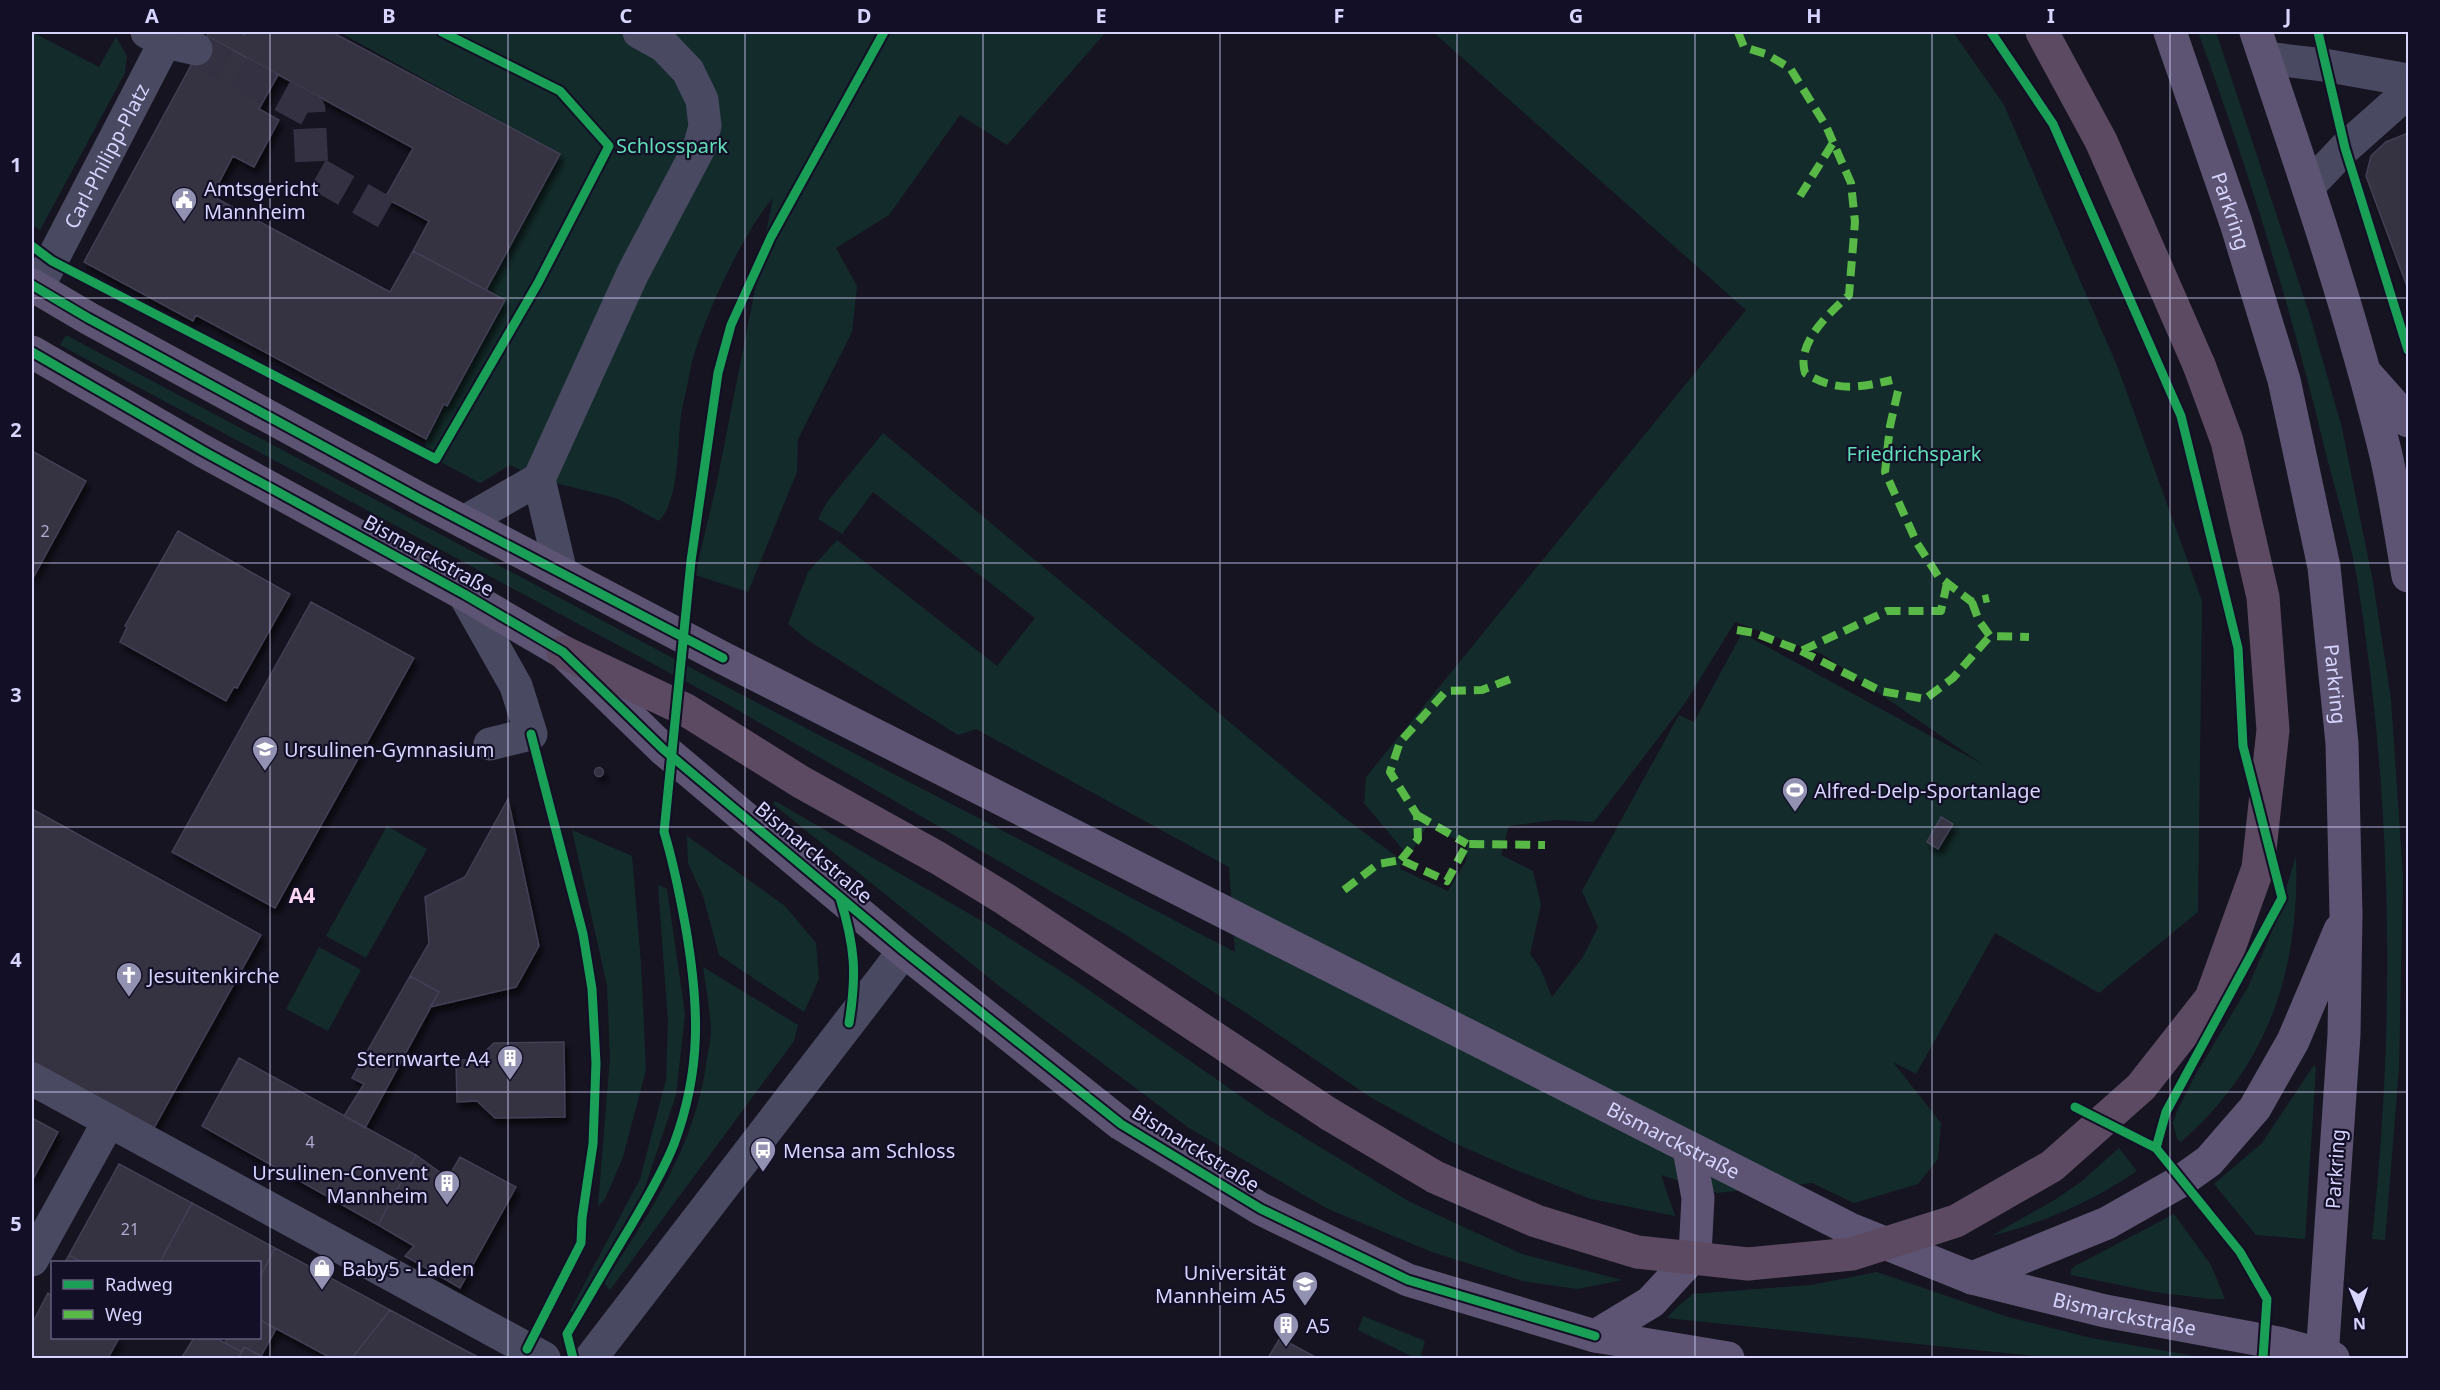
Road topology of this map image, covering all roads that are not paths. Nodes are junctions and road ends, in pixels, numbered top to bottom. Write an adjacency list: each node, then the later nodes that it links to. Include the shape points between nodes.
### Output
1 (639, 32): 14 (street, via 664,46 688,71 702,100 705,126 699,148 633,273)
2 (2042, 32): 19 (highway, bridge, via 2101,141 2199,364 2227,441 2263,597 2273,730 2258,868 2211,998 2140,1087 2052,1166 1956,1221 1852,1254 1748,1264 1637,1252 1536,1221 1435,1177 1329,1114 995,893 801,782 686,710)
3 (2170, 32): 21 (main road, Parkring, via 2236,222 2284,380 2324,567 2342,743)
4 (156, 37): 6 (street); 10 (street, Carl-Philipp-Platz)
5 (2260, 45): 7 (street, via 2324,65); 9 (main road)
6 (196, 49)
7 (2409, 80)
8 (2409, 92): 9 (street, via 2345,148)
9 (2308, 187): 12 (main road)
10 (34, 287): 15 (main road, Bismarckstraße)
11 (32, 352): 18 (main road, Bismarckstraße)
12 (2362, 369): 13 (main road); 17 (main road, via 2386,456)
13 (2409, 422)
14 (539, 479): 15 (street); 16 (street)
15 (464, 522): 16 (main road, Bismarckstraße)
16 (561, 573): 25 (main road, Bismarckstraße)
17 (2409, 576)
18 (464, 594): 19 (main road, Bismarckstraße); 20 (street, via 516,686 531,734)
19 (563, 652): 22 (main road, Bismarckstraße, via 663,749)
20 (490, 744)
21 (2346, 914): 27 (main road, via 2293,1041 2255,1108 2209,1161 2107,1223); 29 (main road, Parkring, via 2344,1035)
22 (904, 951): 28 (main road, Bismarckstraße, via 1122,1124 1261,1209 1408,1280); 31 (street)
23 (32, 1079): 24 (street)
24 (109, 1121): 26 (street); 30 (street)
25 (1689, 1149): 27 (main road, Bismarckstraße, via 1850,1229); 28 (main road, via 1698,1198 1695,1254 1651,1302)
26 (32, 1260)
27 (1972, 1278): 29 (main road, Bismarckstraße, via 2105,1311 2278,1343)
28 (1595, 1336): 32 (main road, Bismarckstraße)
29 (2326, 1357)
30 (544, 1359)
31 (591, 1359)
32 (1728, 1359)

